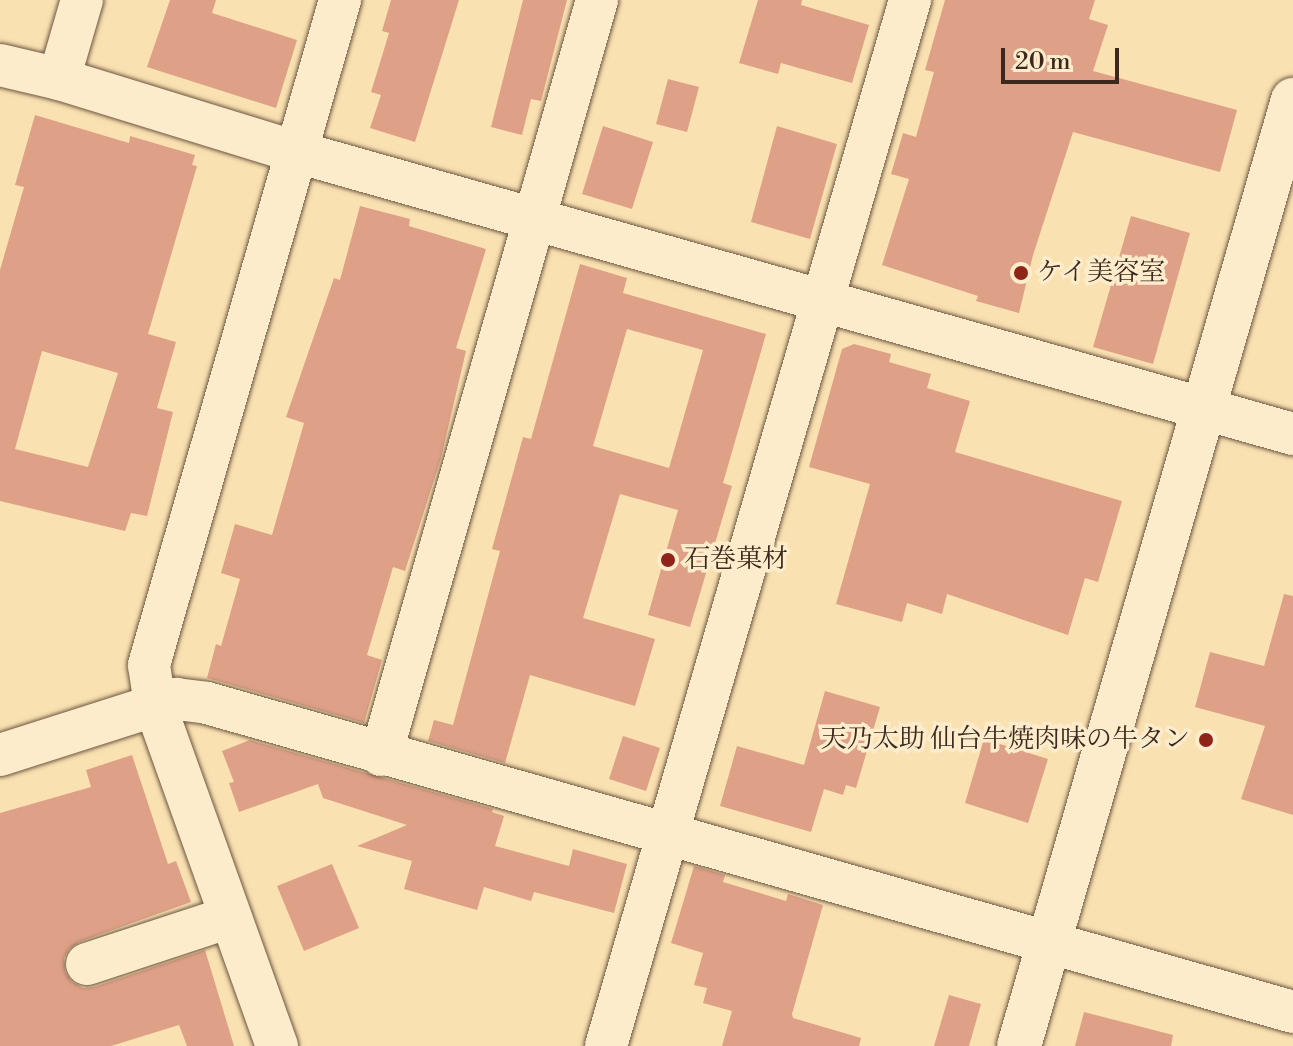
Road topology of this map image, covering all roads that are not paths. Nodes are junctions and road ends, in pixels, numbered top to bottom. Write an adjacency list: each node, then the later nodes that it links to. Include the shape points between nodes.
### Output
1 (82, 0): 6 (street)
2 (340, 0): 8 (street)
3 (597, 0): 9 (street)
4 (910, 0): 10 (street)
5 (0, 65): 6 (street)
6 (59, 79): 8 (street)
7 (1293, 100): 11 (street)
8 (297, 152): 9 (street); 13 (street, via 149,665)
9 (534, 220): 10 (street); 15 (street)
10 (822, 302): 11 (street); 16 (street)
11 (1202, 408): 12 (street); 18 (street)
12 (1293, 434)
13 (155, 705): 14 (street); 15 (street, via 176,699 207,703); 17 (street)
14 (0, 755)
15 (381, 755): 16 (street)
16 (668, 835): 18 (street); 22 (street)
17 (230, 917): 19 (street); 21 (street)
18 (1050, 942): 20 (street); 23 (street)
19 (87, 964)
20 (1293, 1012)
21 (277, 1046)
22 (606, 1046)
23 (1019, 1046)

